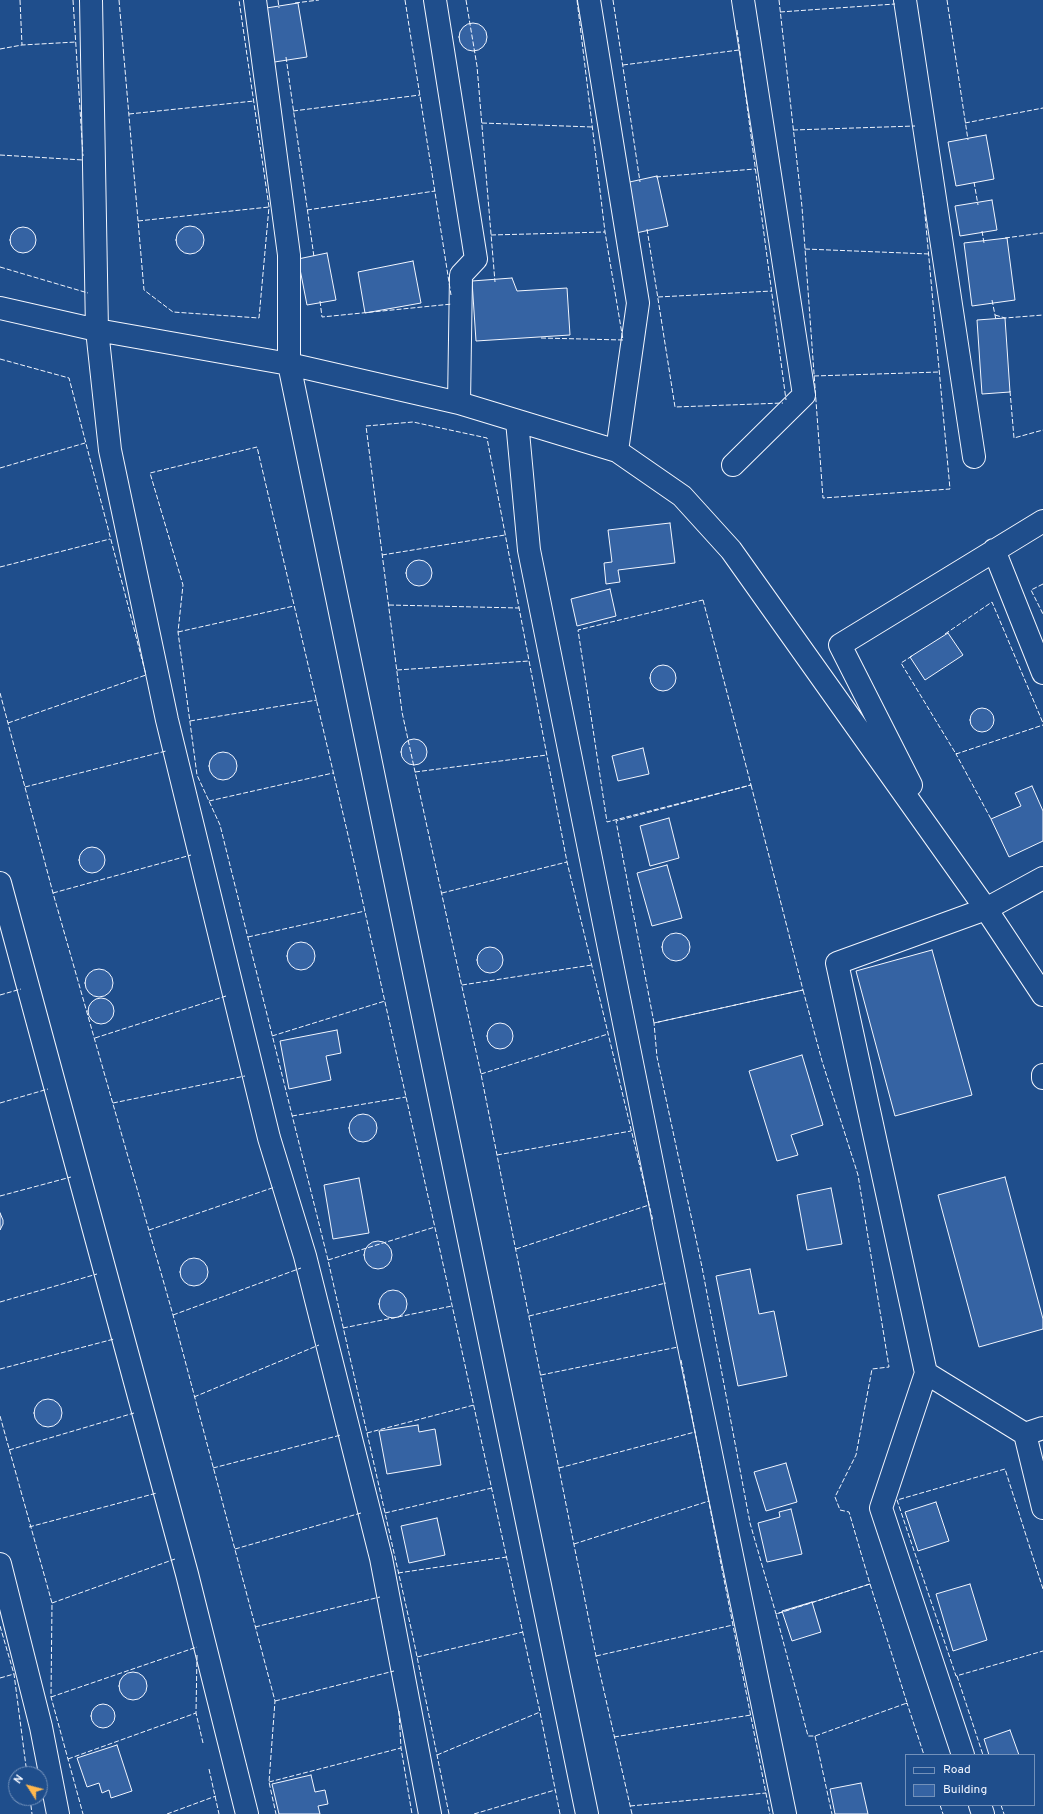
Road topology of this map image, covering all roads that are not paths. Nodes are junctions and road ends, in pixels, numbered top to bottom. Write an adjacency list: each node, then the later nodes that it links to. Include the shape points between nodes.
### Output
1 (91, 0): 8 (street)
2 (255, 0): 9 (street, via 288,255)
3 (435, 0): 10 (street, via 476,259 461,274)
4 (589, 0): 12 (street, via 638,303)
5 (743, 0): 14 (street, via 804,395)
6 (905, 0): 13 (street)
7 (0, 308): 8 (street)
8 (97, 330): 9 (street); 32 (street, via 110,450 166,720 269,1138 305,1256 381,1558)
9 (289, 364): 10 (street); 33 (street)
10 (459, 403): 11 (street)
11 (518, 421): 12 (street); 34 (street, via 529,550)
12 (617, 451): 18 (street, via 682,496 731,550)
13 (974, 458)
14 (733, 465)
15 (1043, 521): 16 (street)
16 (994, 550): 17 (street); 18 (street, via 840,645)
17 (1043, 673)
18 (945, 853): 21 (street)
19 (1043, 878): 21 (street)
20 (0, 883): 31 (street, via 187,1574)
21 (986, 909): 22 (street); 25 (street, via 837,963)
22 (1043, 995)
23 (1043, 1075): 24 (street)
24 (1043, 1078)
25 (926, 1373): 26 (street); 29 (street, via 881,1508)
26 (1034, 1431): 27 (street)
27 (1043, 1508)
28 (0, 1564): 30 (street, via 41,1727)
29 (963, 1754)
30 (58, 1814)
31 (247, 1814)
32 (430, 1814)
33 (587, 1814)
34 (785, 1814)

